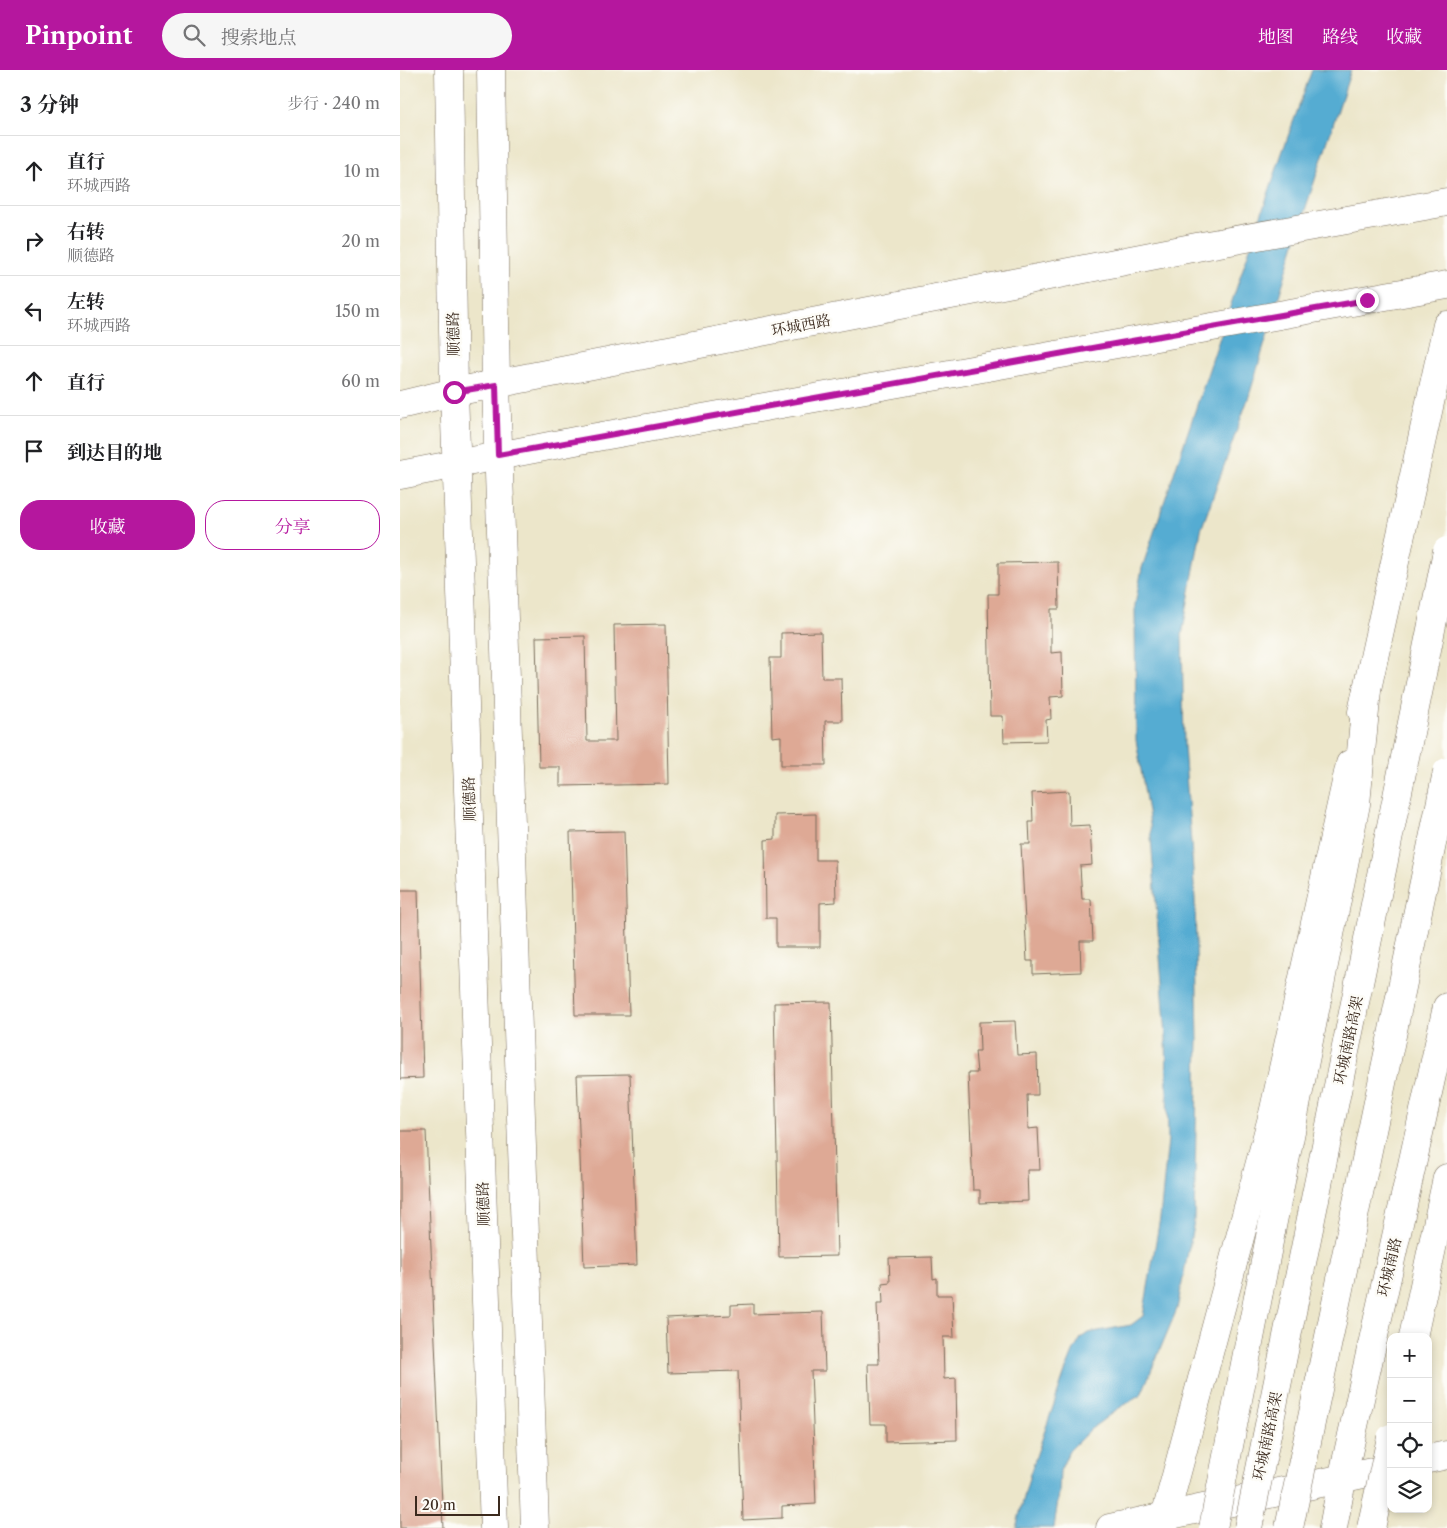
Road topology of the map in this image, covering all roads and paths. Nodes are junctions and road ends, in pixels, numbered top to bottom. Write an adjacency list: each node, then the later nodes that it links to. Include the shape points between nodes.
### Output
1 (449, 70): 7 (main road, 顺德路)
2 (491, 70): 6 (main road)
3 (1447, 202): 6 (main road, 环城西路, via 1202,246)
4 (1447, 285): 9 (main road)
5 (1447, 325): 13 (main road)
6 (496, 385): 7 (main road, 环城西路); 9 (main road)
7 (454, 392): 8 (main road, 环城西路); 10 (main road, 顺德路)
8 (400, 405)
9 (498, 455): 10 (main road); 26 (main road)
10 (457, 464): 11 (main road); 25 (main road, 顺德路)
11 (400, 475)
12 (1447, 551): 28 (main road, 环城南路高架, bridge)
13 (1367, 690): 23 (main road, via 1273,1114); 27 (main road, bridge, via 1356,804)
14 (1447, 772): 29 (main road, bridge)
15 (1447, 1007): 22 (main road, 环城南路)
16 (1447, 1178): 17 (main road)
17 (1414, 1333)
18 (1447, 1455): 20 (main road)
19 (1387, 1456): 31 (main road, bridge)
20 (1432, 1458)
21 (1387, 1469): 22 (main road)
22 (1342, 1480): 23 (main road); 30 (main road, 环城南路)
23 (1164, 1523): 24 (main road)
24 (1121, 1525)
25 (494, 1528)
26 (535, 1528)
27 (1213, 1528)
28 (1248, 1528)
29 (1289, 1528)
30 (1333, 1528)
31 (1371, 1528)

